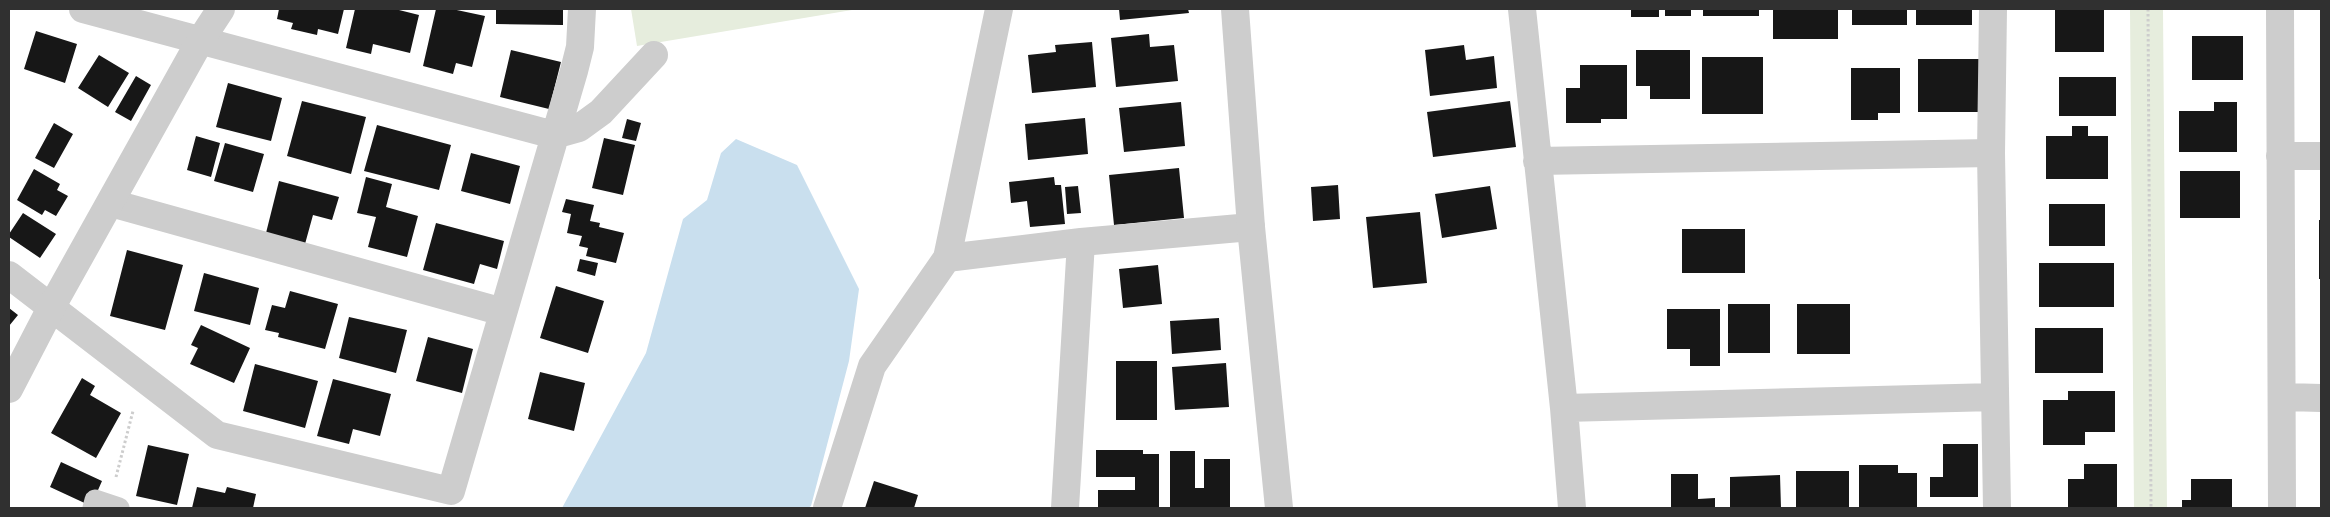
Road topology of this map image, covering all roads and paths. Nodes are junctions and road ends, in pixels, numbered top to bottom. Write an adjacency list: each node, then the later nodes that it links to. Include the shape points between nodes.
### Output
1 (83, 9): 10 (street)
2 (221, 9): 10 (street)
3 (582, 9): 12 (street, via 580,47)
4 (999, 9): 20 (street)
5 (1234, 9): 18 (street)
6 (1522, 9): 16 (street)
7 (1993, 9): 13 (street)
8 (2148, 9): 36 (path)
9 (2280, 9): 14 (street)
10 (200, 41): 12 (street); 17 (street)
11 (654, 55): 12 (street, via 601,112 579,128)
12 (554, 135): 23 (street)
13 (1991, 154): 16 (street); 26 (street)
14 (2280, 156): 15 (street); 27 (street)
15 (2321, 156)
16 (1537, 161): 29 (street)
17 (111, 202): 22 (street); 23 (street)
18 (1251, 227): 19 (street); 33 (street)
19 (1081, 242): 20 (street); 32 (street)
20 (947, 258): 31 (street, via 872,366)
21 (9, 275): 22 (street)
22 (52, 308): 24 (street); 25 (street)
23 (503, 312): 24 (street, via 452,491 217,435)
24 (142, 379): 30 (path)
25 (9, 389)
26 (1995, 398): 29 (street); 35 (street)
27 (2282, 398): 28 (street); 37 (street)
28 (2321, 398)
29 (1564, 408): 34 (street)
30 (107, 507)
31 (827, 508)
32 (1065, 508)
33 (1279, 508)
34 (1572, 508)
35 (1997, 508)
36 (2152, 508)
37 (2282, 508)

